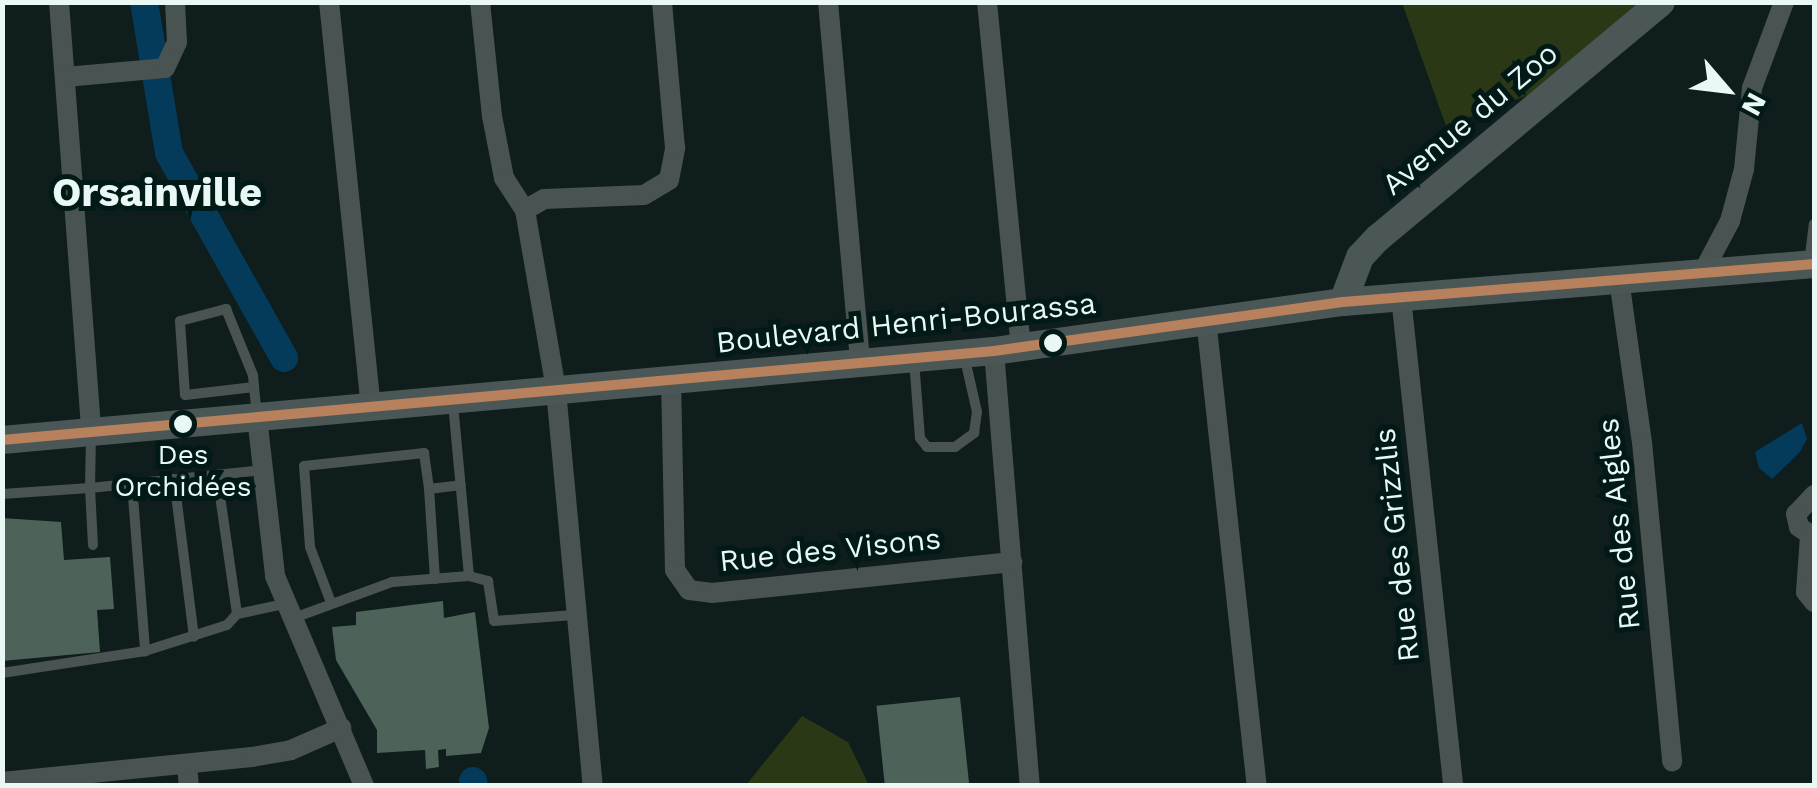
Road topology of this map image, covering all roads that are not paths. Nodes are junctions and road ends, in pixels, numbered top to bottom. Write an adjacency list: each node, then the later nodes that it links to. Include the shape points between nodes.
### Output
1 (59, 2): 10 (street)
2 (176, 2): 10 (street, via 177,42 158,70)
3 (329, 2): 28 (street)
4 (480, 2): 11 (street, via 504,178)
5 (662, 2): 11 (street, via 676,148 669,180 644,194 544,200)
6 (828, 2): 22 (street)
7 (987, 2): 19 (street)
8 (1662, 2): 17 (main road, Avenue du Zoo, via 1378,238 1360,258)
9 (1784, 2): 14 (street, via 1752,88 1744,169 1730,221)
10 (66, 77): 31 (street)
11 (525, 210): 25 (street)
12 (1814, 224): 13 (lane)
13 (1812, 264): 14 (main road, Boulevard Henri-Bourassa)
14 (1703, 272): 15 (main road, Boulevard Henri-Bourassa)
15 (1619, 279): 16 (main road, Boulevard Henri-Bourassa); 56 (street, Rue des Aigles, via 1642,442)
16 (1402, 298): 17 (main road, Boulevard Henri-Bourassa); 63 (street, Rue des Grizzlis)
17 (1343, 302): 18 (main road, Boulevard Henri-Bourassa)
18 (1206, 320): 19 (main road, Boulevard Henri-Bourassa); 62 (street)
19 (1008, 350): 20 (main road, Boulevard Henri-Bourassa); 44 (street)
20 (964, 354): 21 (main road, Boulevard Henri-Bourassa); 21 (lane, via 976,412 974,432 955,447 926,447 920,438)
21 (914, 358): 22 (main road, Boulevard Henri-Bourassa)
22 (860, 363): 23 (main road, Boulevard Henri-Bourassa)
23 (671, 380): 25 (main road, Boulevard Henri-Bourassa); 44 (street, Rue des Visons, via 675,570 690,590)
24 (254, 387): 26 (lane); 26 (lane, via 226,308 180,321); 29 (lane)
25 (556, 390): 27 (main road, Boulevard Henri-Bourassa); 51 (street)
26 (185, 395): 30 (lane)
27 (453, 400): 28 (main road, Boulevard Henri-Bourassa); 37 (lane)
28 (372, 407): 29 (main road, Boulevard Henri-Bourassa)
29 (257, 417): 30 (main road, Boulevard Henri-Bourassa); 33 (street)
30 (188, 424): 31 (main road, Boulevard Henri-Bourassa)
31 (91, 432): 32 (main road, Boulevard Henri-Bourassa); 38 (lane)
32 (2, 440)
33 (263, 470): 34 (lane); 49 (street, via 275,576)
34 (217, 475): 35 (lane); 50 (lane)
35 (174, 479): 36 (lane); 52 (lane)
36 (132, 484): 38 (lane); 53 (lane)
37 (461, 485): 39 (lane); 45 (lane)
38 (90, 488): 40 (lane); 43 (lane)
39 (429, 489): 46 (lane); 47 (lane, via 424,453 304,466 310,547)
40 (2, 494)
41 (1814, 495): 42 (street, via 1796,514)
42 (1812, 536): 48 (street, via 1806,592)
43 (94, 545)
44 (1012, 562): 61 (street)
45 (469, 576): 46 (lane); 51 (lane, via 488,582 494,620)
46 (435, 578): 47 (lane)
47 (330, 600): 49 (lane)
48 (1814, 602)
49 (288, 612): 50 (lane); 55 (street)
50 (237, 614): 52 (lane)
51 (574, 615): 60 (street)
52 (194, 638): 53 (lane)
53 (144, 651): 54 (lane)
54 (2, 672)
55 (341, 728): 57 (street, via 291,750); 59 (street)
56 (1672, 762)
57 (188, 775): 58 (street)
58 (2, 782)
59 (364, 786)
60 (593, 786)
61 (1030, 786)
62 (1256, 786)
63 (1453, 786)

